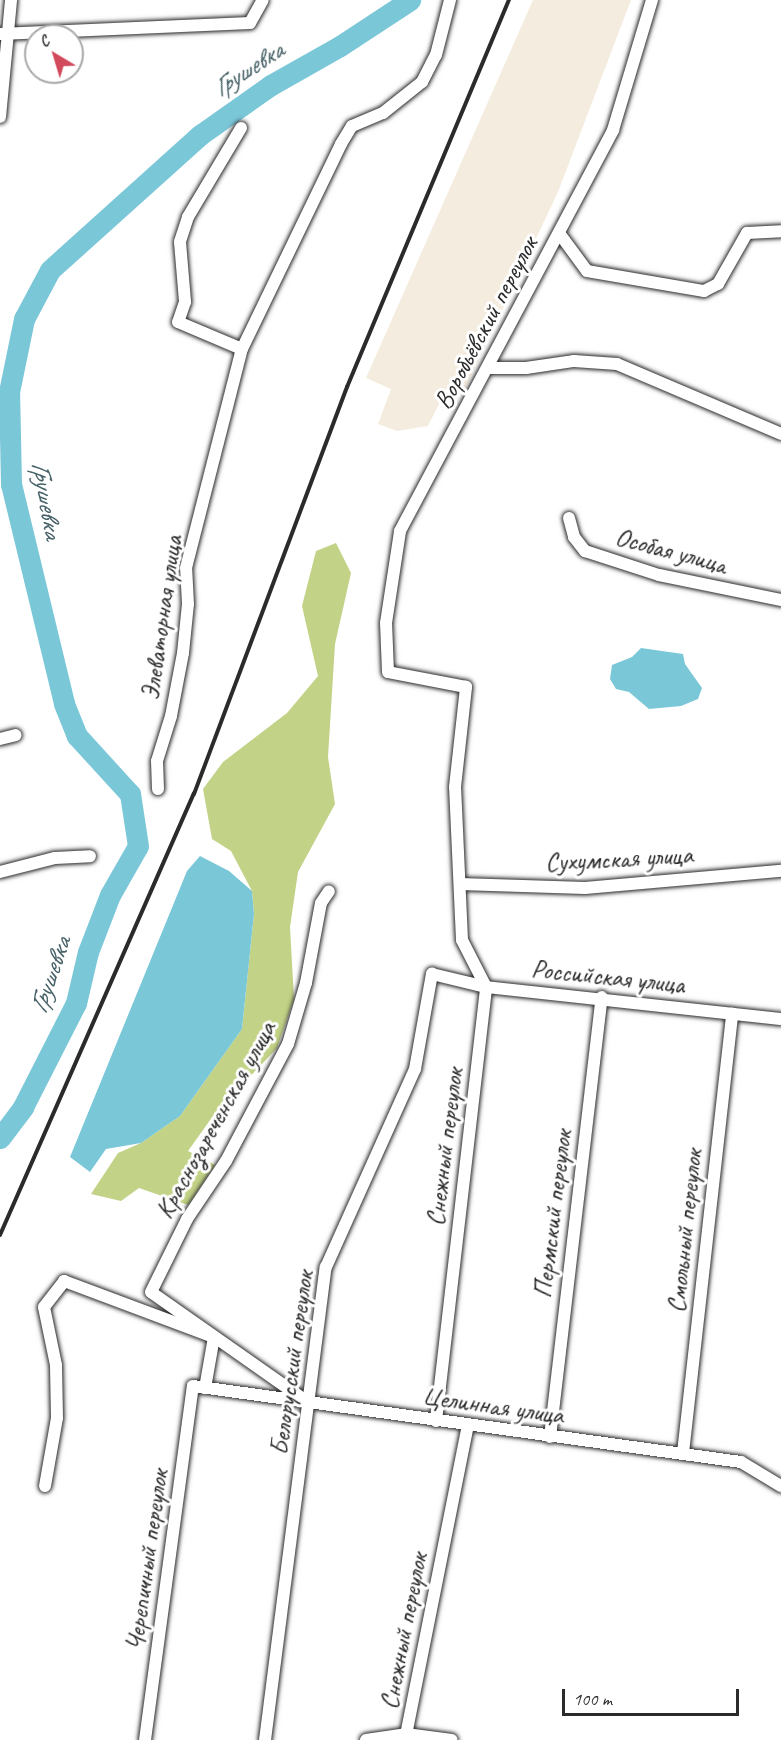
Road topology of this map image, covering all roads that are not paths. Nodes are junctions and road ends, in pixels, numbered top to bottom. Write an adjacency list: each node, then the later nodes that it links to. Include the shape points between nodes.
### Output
1 (11, 0): 5 (street)
2 (263, 0): 5 (street, via 250,23)
3 (450, 0): 10 (street, Элеваторная улица, via 436,55 422,82 383,113 352,126 340,144)
4 (652, 0): 9 (street, Воробьёвский переулок, via 613,130)
5 (4, 34): 6 (street)
6 (0, 117)
7 (241, 128): 10 (street, via 200,194 180,242 185,302 178,322)
8 (781, 231): 9 (street, via 747,233 718,284 704,291 587,271)
9 (559, 233): 11 (street, Воробьёвский переулок)
10 (242, 349): 17 (street, Элеваторная улица, via 186,568 188,604 183,654 157,761)
11 (489, 368): 12 (street, via 526,368 574,361 617,364); 21 (street, Воробьёвский переулок, via 400,531 386,623 388,672 466,687 455,787)
12 (781, 434)
13 (569, 518): 14 (street, Особая улица, via 574,537 585,551 658,575)
14 (781, 600)
15 (16, 735): 16 (street)
16 (0, 739)
17 (158, 789)
18 (90, 856): 20 (street, via 55,858)
19 (781, 871): 21 (street, Сухумская улица, via 585,888)
20 (0, 872)
21 (460, 884): 24 (street, via 462,940)
22 (329, 891): 28 (street, Краснозареченская улица, via 321,903 306,983 288,1044 226,1161 187,1219 151,1292)
23 (432, 974): 24 (street, Российская улица); 30 (street, Белорусский переулок, via 415,1069 326,1267)
24 (486, 987): 25 (street, Российская улица); 31 (street, Снежный переулок)
25 (602, 997): 26 (street, Российская улица); 33 (street, Пермский переулок)
26 (732, 1014): 27 (street, Российская улица); 34 (street, Смольный переулок)
27 (781, 1019)
28 (214, 1337): 29 (street); 30 (street, Краснозареченская улица); 35 (street, Краснозареченская улица, via 64,1281 44,1307 56,1365 57,1418)
29 (199, 1387): 30 (street, Целинная улица); 38 (street, Черепичный переулок)
30 (309, 1403): 31 (street, Целинная улица); 39 (street, Белорусский переулок)
31 (436, 1421): 32 (street, Целинная улица)
32 (468, 1425): 33 (street, Целинная улица); 37 (street, Снежный переулок)
33 (550, 1437): 34 (street, Целинная улица)
34 (683, 1453): 36 (street, Целинная улица, via 741,1462)
35 (45, 1486)
36 (781, 1486)
37 (405, 1737): 40 (street); 41 (street)
38 (145, 1740)
39 (265, 1740)
40 (366, 1740)
41 (452, 1740)

